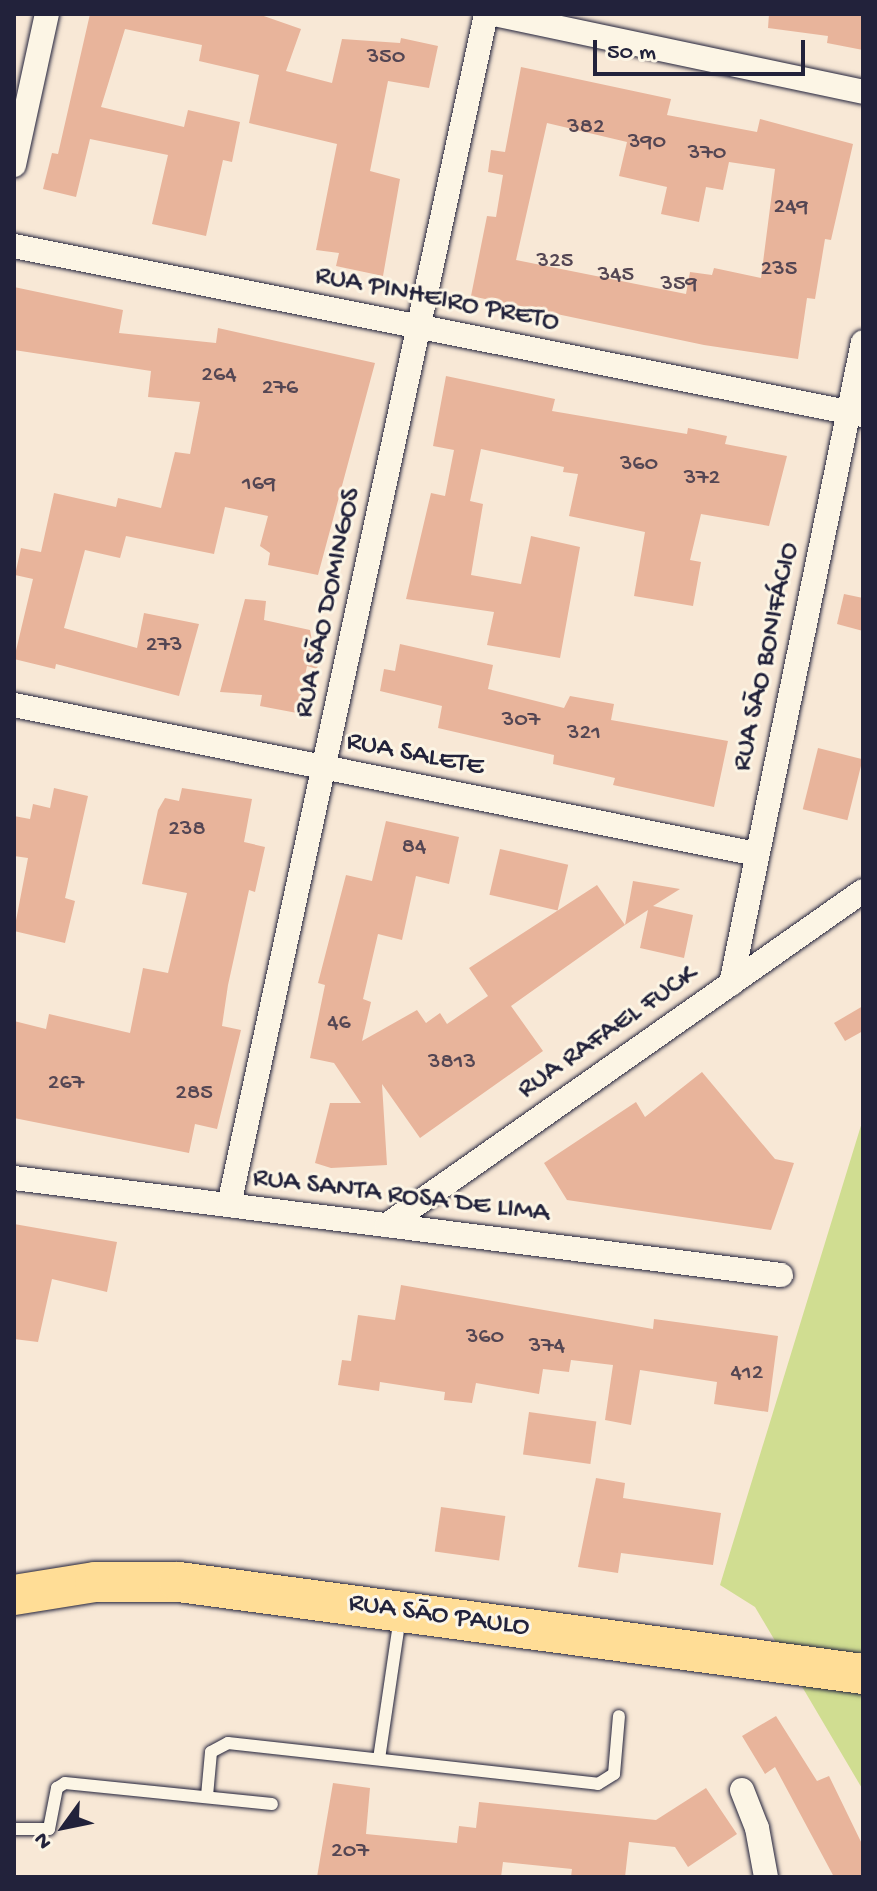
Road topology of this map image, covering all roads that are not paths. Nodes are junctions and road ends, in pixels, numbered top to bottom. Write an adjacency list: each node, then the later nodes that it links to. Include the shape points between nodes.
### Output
1 (47, 14): 5 (street)
2 (486, 14): 7 (street, RUA SÃO DOMINGOS)
3 (494, 14): 4 (street)
4 (863, 92)
5 (14, 165)
6 (14, 246): 7 (street, RUA PINHEIRO PRETO)
7 (419, 327): 9 (street, RUA PINHEIRO PRETO); 11 (street, RUA SÃO DOMINGOS)
8 (863, 342): 9 (street, RUA SÃO BONIFÁCIO)
9 (856, 414): 12 (street, RUA SÃO BONIFÁCIO)
10 (14, 705): 11 (street, RUA SALETE)
11 (324, 767): 12 (street, RUA SALETE); 16 (street, RUA SÃO DOMINGOS)
12 (756, 854): 14 (street, RUA SÃO BONIFÁCIO)
13 (863, 891): 14 (street, RUA RAFAEL FUCK)
14 (731, 984): 17 (street, RUA RAFAEL FUCK)
15 (14, 1178): 16 (street, RUA SANTA ROSA DE LIMA)
16 (229, 1205): 17 (street, RUA SANTA ROSA DE LIMA)
17 (387, 1225): 18 (street, RUA SANTA ROSA DE LIMA)
18 (781, 1275)
19 (14, 1595): 20 (main road, RUA SÃO PAULO, via 95,1582 179,1582)
20 (401, 1611): 21 (main road, RUA SÃO PAULO); 23 (lane)
21 (863, 1674)
22 (619, 1716): 23 (lane, via 614,1774 598,1784)
23 (379, 1759): 25 (lane, via 217,1745 211,1752)
24 (742, 1790): 28 (street, via 757,1828)
25 (207, 1796): 26 (lane); 27 (lane, via 65,1783 57,1788 49,1829)
26 (272, 1804)
27 (14, 1829)
28 (766, 1877)

